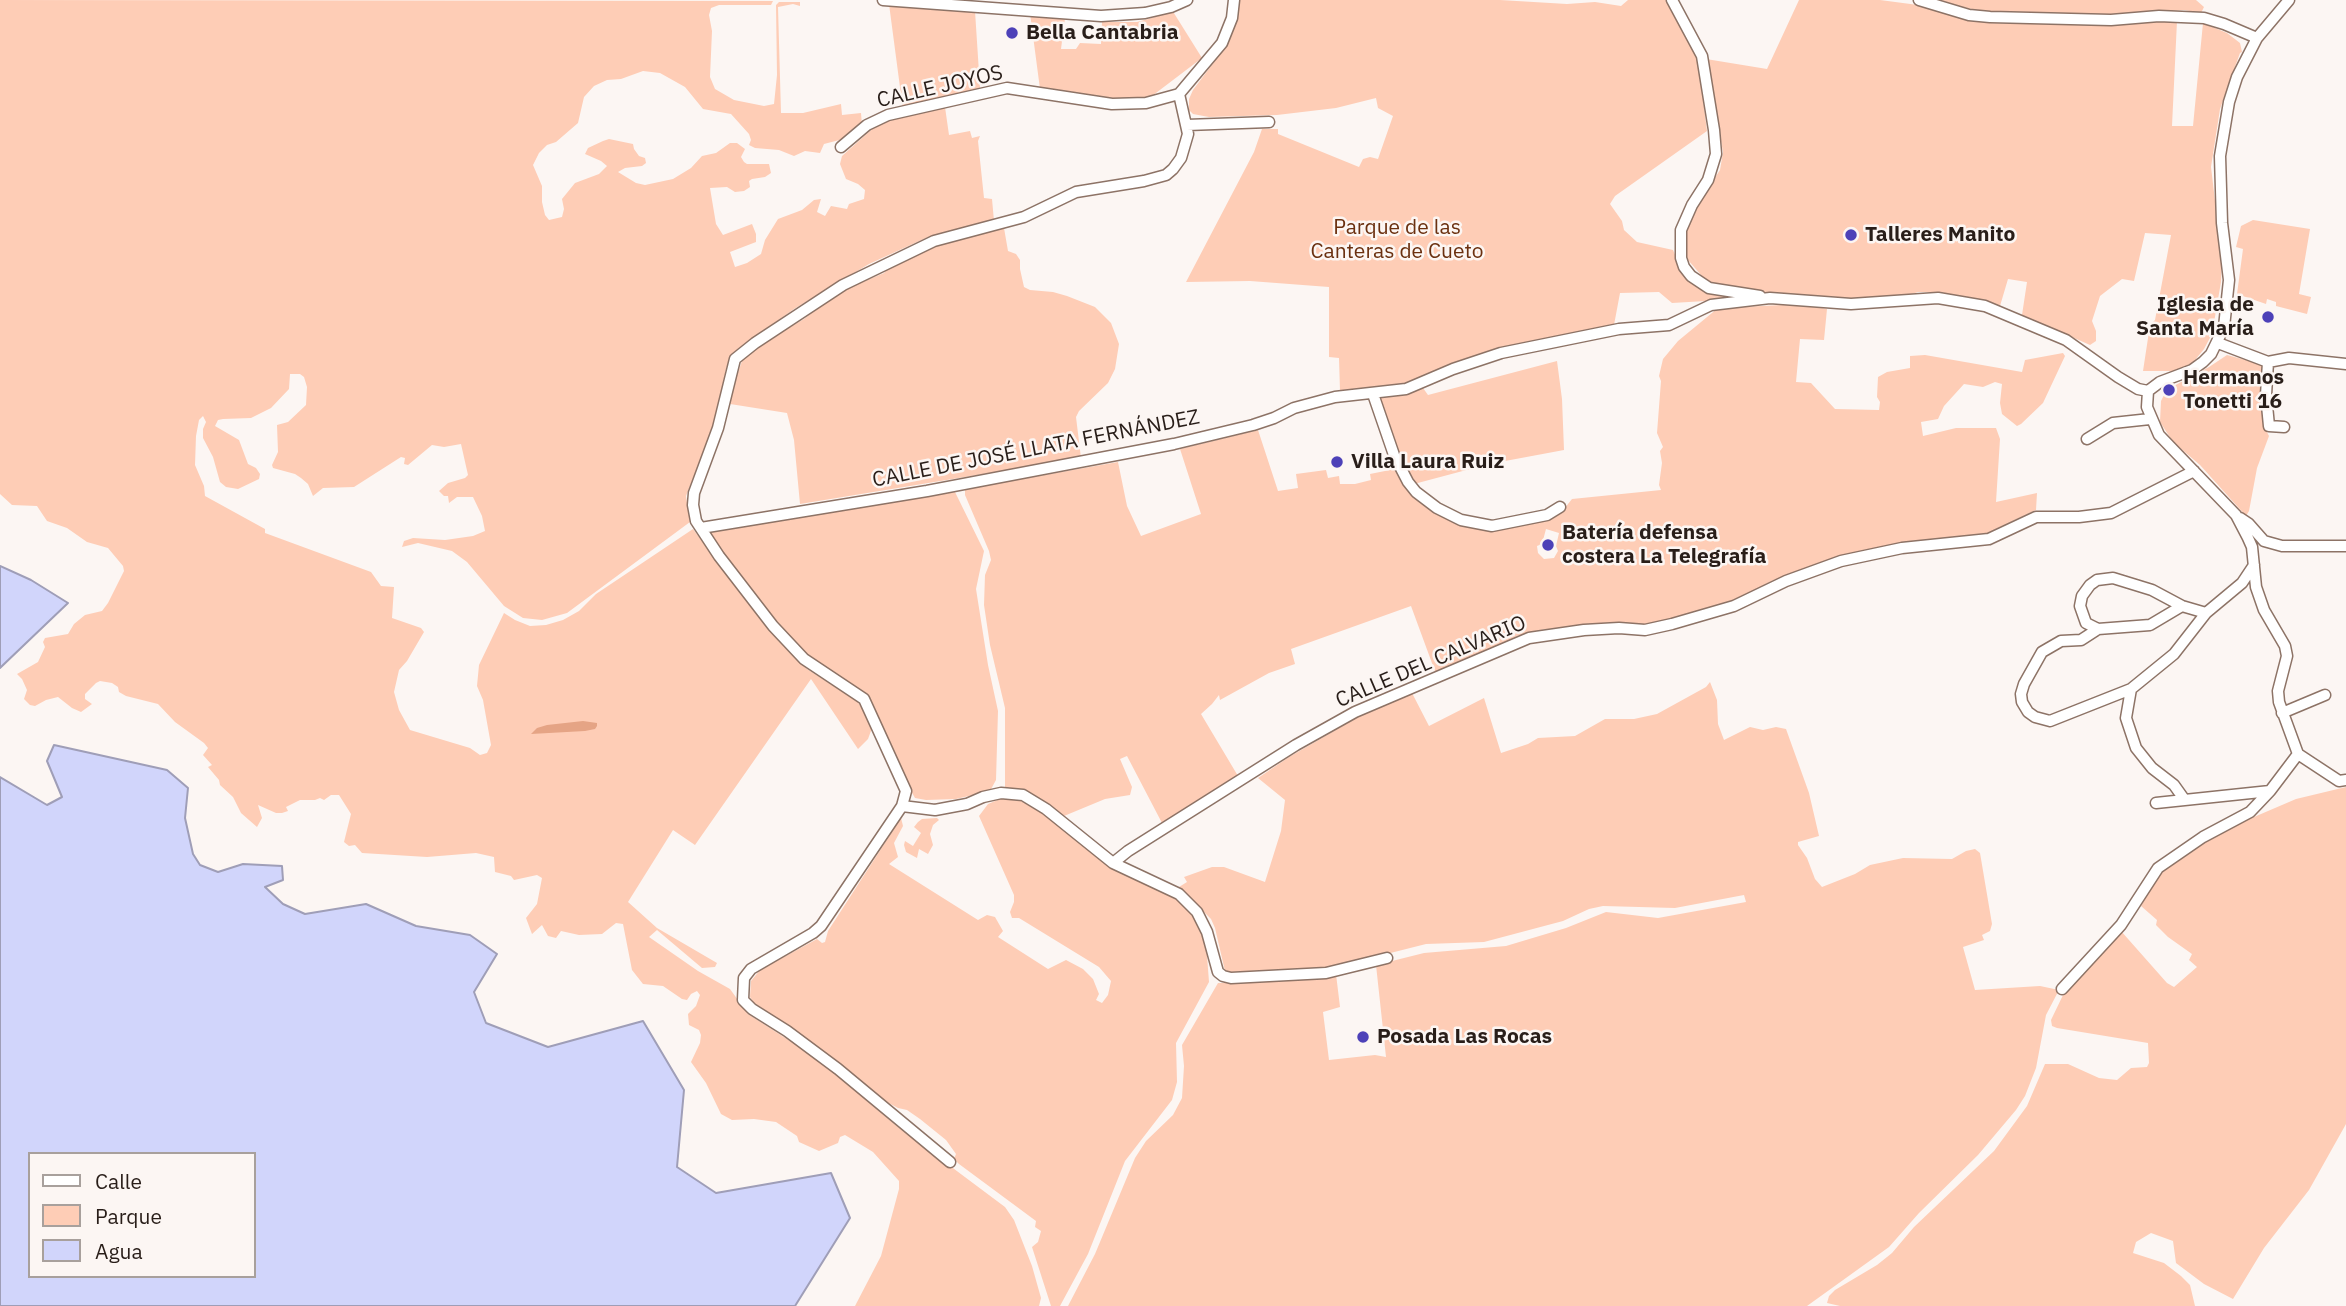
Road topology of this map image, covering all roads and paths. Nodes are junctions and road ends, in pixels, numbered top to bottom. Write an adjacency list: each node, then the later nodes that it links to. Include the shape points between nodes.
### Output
1 (883, 0): 2 (street, via 1101,16 1145,13)
2 (1187, 0)
3 (1234, 0): 8 (street, via 1222,43)
4 (1672, 0): 12 (street, via 1702,56 1716,154 1708,180 1681,230 1684,268 1709,288)
5 (1919, 0): 7 (street, via 1990,17 2204,18)
6 (2289, 0): 7 (street)
7 (2257, 38): 13 (street, via 2237,77 2223,128 2221,197 2229,280)
8 (1179, 94): 10 (street); 11 (street, CALLE JOYOS, via 1146,103 1112,104 1007,88 888,115 867,125)
9 (1269, 122): 10 (street)
10 (1187, 125): 24 (street, via 1181,158 1166,175 1076,192 1024,217 934,241 843,285 741,353 694,492 692,505)
11 (841, 147)
12 (1770, 298): 16 (street, CALLE DE JOSÉ LLATA FERNÁNDEZ, via 1851,304 1938,298 1985,306 2066,340 2118,377); 17 (street, CALLE DE JOSÉ LLATA FERNÁNDEZ, via 1711,305 1669,325 1619,329 1501,353 1406,389)
13 (2218, 343): 14 (street); 16 (street, via 2192,370)
14 (2269, 362): 15 (street, via 2289,358); 19 (street, via 2269,426)
15 (2346, 364)
16 (2148, 391): 18 (street)
17 (1373, 394): 22 (street, via 1408,482 1437,508 1461,520 1492,526 1547,515); 24 (street, CALLE DE JOSÉ LLATA FERNÁNDEZ, via 1335,397 1253,425 1174,444)
18 (2150, 419): 20 (street, via 2113,423); 21 (street, via 2171,450)
19 (2284, 427)
20 (2087, 439)
21 (2194, 471): 23 (street); 39 (street, CALLE DEL CALVARIO, via 2111,513 2036,517 1990,539 1851,559 1786,581 1734,606 1672,624 1529,638 1355,712)
22 (1560, 507)
23 (2237, 517): 25 (street, via 2264,541 2281,546); 26 (street, via 2252,547)
24 (701, 528): 38 (street, via 788,642 821,672 864,699 906,791)
25 (2346, 546)
26 (2253, 565): 28 (street, via 2234,592); 32 (street, via 2264,610 2287,656 2278,691)
27 (2182, 606): 28 (street); 29 (street, via 2150,625); 29 (street, via 2133,583 2097,580 2082,596 2080,606 2086,623)
28 (2207, 614): 30 (street, via 2174,654)
29 (2098, 629): 30 (street, via 2081,640 2061,641 2042,652 2024,684 2022,702 2028,712 2050,721)
30 (2131, 689): 36 (street, via 2126,718 2136,748)
31 (2325, 695): 32 (street)
32 (2282, 713): 33 (street)
33 (2298, 754): 34 (street); 35 (street)
34 (2342, 781)
35 (2270, 791): 36 (street); 40 (street, via 2250,812)
36 (2184, 799): 37 (street)
37 (2156, 803)
38 (902, 806): 39 (street, via 935,810 1001,793 1023,795); 44 (street, via 821,926 751,969 744,978 743,999 752,1010 838,1069)
39 (1113, 863): 42 (street, via 1179,894 1197,912 1223,976 1326,973)
40 (2158, 868): 41 (street); 43 (street, via 2121,925)
41 (2142, 873)
42 (1387, 958)
43 (2062, 989)
44 (950, 1162)

